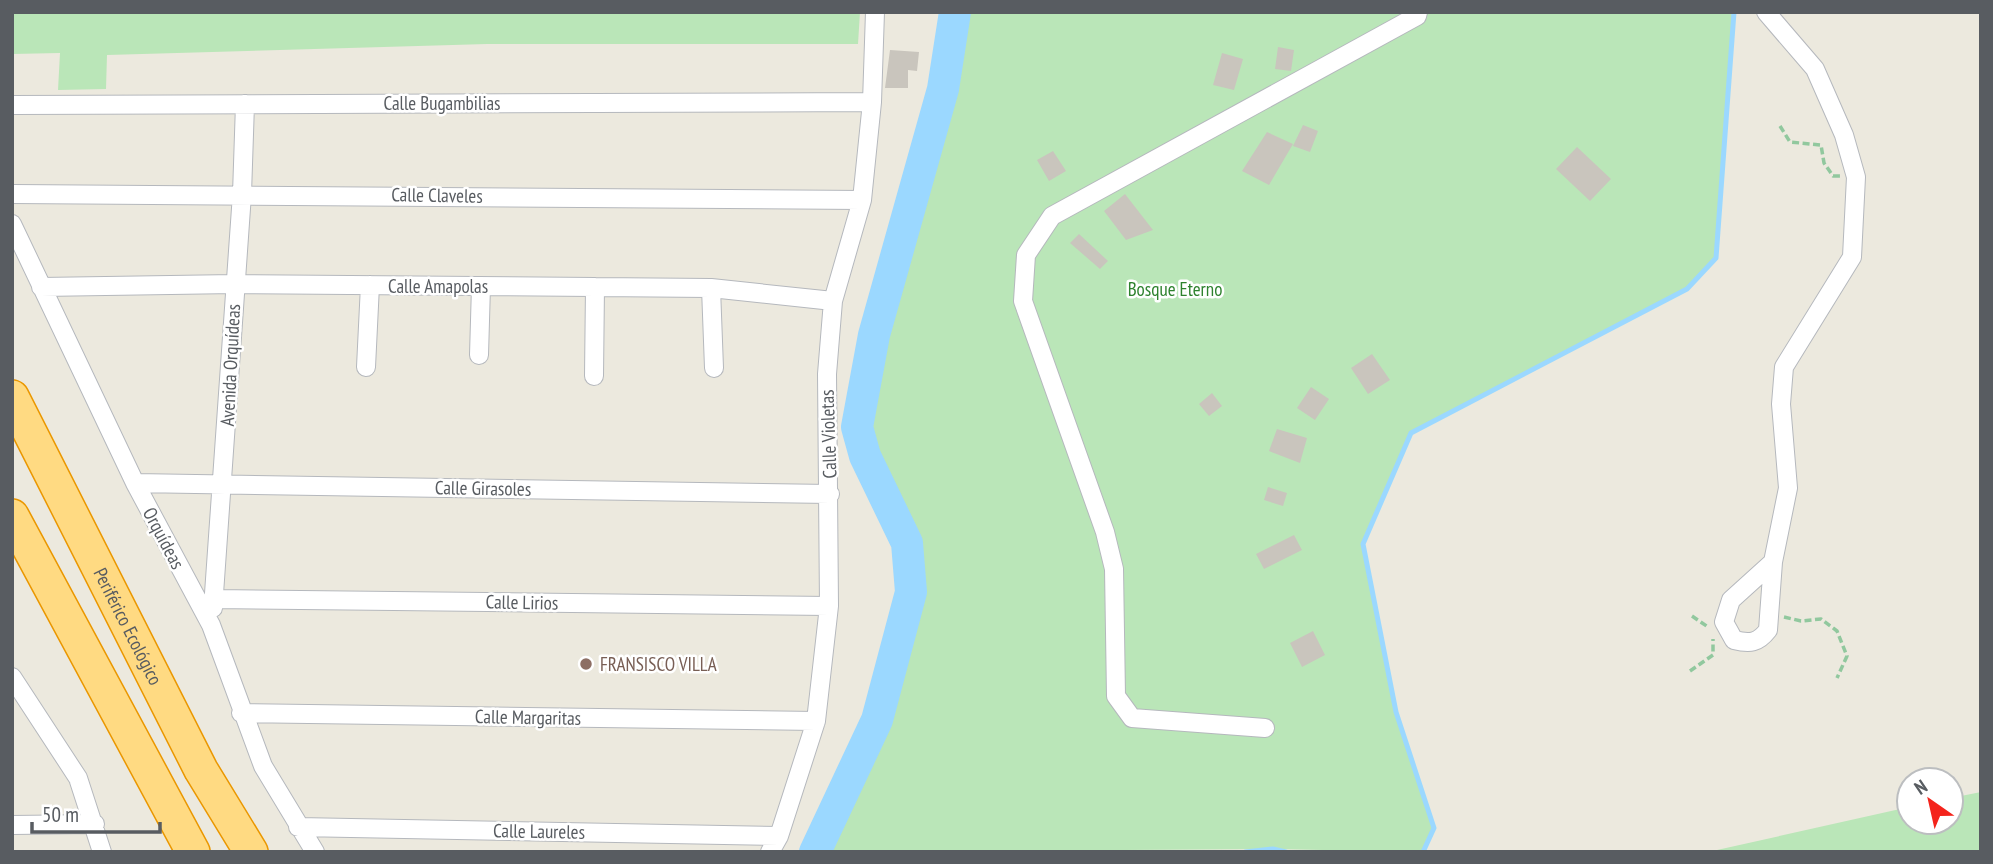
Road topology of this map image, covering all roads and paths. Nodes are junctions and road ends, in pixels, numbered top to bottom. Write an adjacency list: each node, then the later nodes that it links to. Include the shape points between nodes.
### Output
1 (875, 12): 4 (street, Calle Violetas)
2 (1418, 12): 41 (street, via 1052,216 1026,255 1023,301 1114,569 1116,696 1122,708 1132,718)
3 (1766, 12): 8 (street, via 1815,69 1844,135)
4 (872, 102): 5 (street, Calle Bugambilias); 11 (street, Calle Violetas)
5 (245, 104): 6 (street, Calle Bugambilias); 10 (street, Avenida Orquídeas)
6 (12, 105)
7 (1780, 126): 8 (path, via 1790,142 1821,145 1824,163 1833,176)
8 (1856, 177): 29 (street, via 1852,257 1784,367 1781,404 1788,488)
9 (12, 194): 10 (street, Calle Claveles)
10 (242, 194): 11 (street, Calle Claveles); 13 (street, Avenida Orquídeas)
11 (862, 200): 19 (street, Calle Violetas)
12 (12, 224): 17 (street, Orquídeas)
13 (235, 284): 14 (street, Calle Amapolas); 17 (street, Calle Amapolas); 26 (street, Avenida Orquídeas)
14 (370, 285): 15 (street, Calle Amapolas); 21 (street)
15 (481, 286): 16 (street, Calle Amapolas); 20 (street)
16 (595, 287): 18 (street, Calle Amapolas); 23 (street)
17 (41, 288): 25 (street, Orquídeas)
18 (711, 288): 19 (street, Calle Amapolas); 22 (street)
19 (834, 301): 27 (street, Calle Violetas, via 827,374)
20 (479, 355)
21 (366, 367)
22 (713, 368)
23 (594, 376)
24 (12, 397): 48 (highway, Periférico Ecológico, via 201,770)
25 (135, 483): 26 (street, Calle Girasoles); 33 (street, Orquídeas)
26 (223, 483): 27 (street, Calle Girasoles); 30 (street, Avenida Orquídeas)
27 (830, 494): 31 (street, Calle Violetas)
28 (12, 516): 47 (highway)
29 (1773, 562): 32 (street); 32 (street, via 1731,600 1724,622 1734,640 1749,644 1768,630)
30 (214, 599): 31 (street, Calle Lirios); 33 (street, Avenida Orquídeas)
31 (829, 606): 40 (street, Calle Violetas)
32 (1772, 614): 37 (path, via 1801,621 1821,619 1837,631 1847,656)
33 (211, 625): 39 (street, Orquídeas)
34 (1713, 630): 35 (path, via 1713,655)
35 (1690, 671)
36 (12, 677): 38 (street)
37 (1838, 678)
38 (19, 704): 42 (street, via 78,778)
39 (241, 713): 40 (street, Calle Margaritas); 44 (street, Orquídeas, via 262,766)
40 (816, 721): 45 (street, Calle Violetas)
41 (1265, 728)
42 (95, 824): 43 (street); 46 (street)
43 (12, 825)
44 (298, 827): 45 (street, Calle Laureles); 49 (street, Orquídeas)
45 (779, 836): 50 (street, Calle Violetas)
46 (102, 852)
47 (193, 852)
48 (251, 852)
49 (315, 852)
50 (769, 852)

